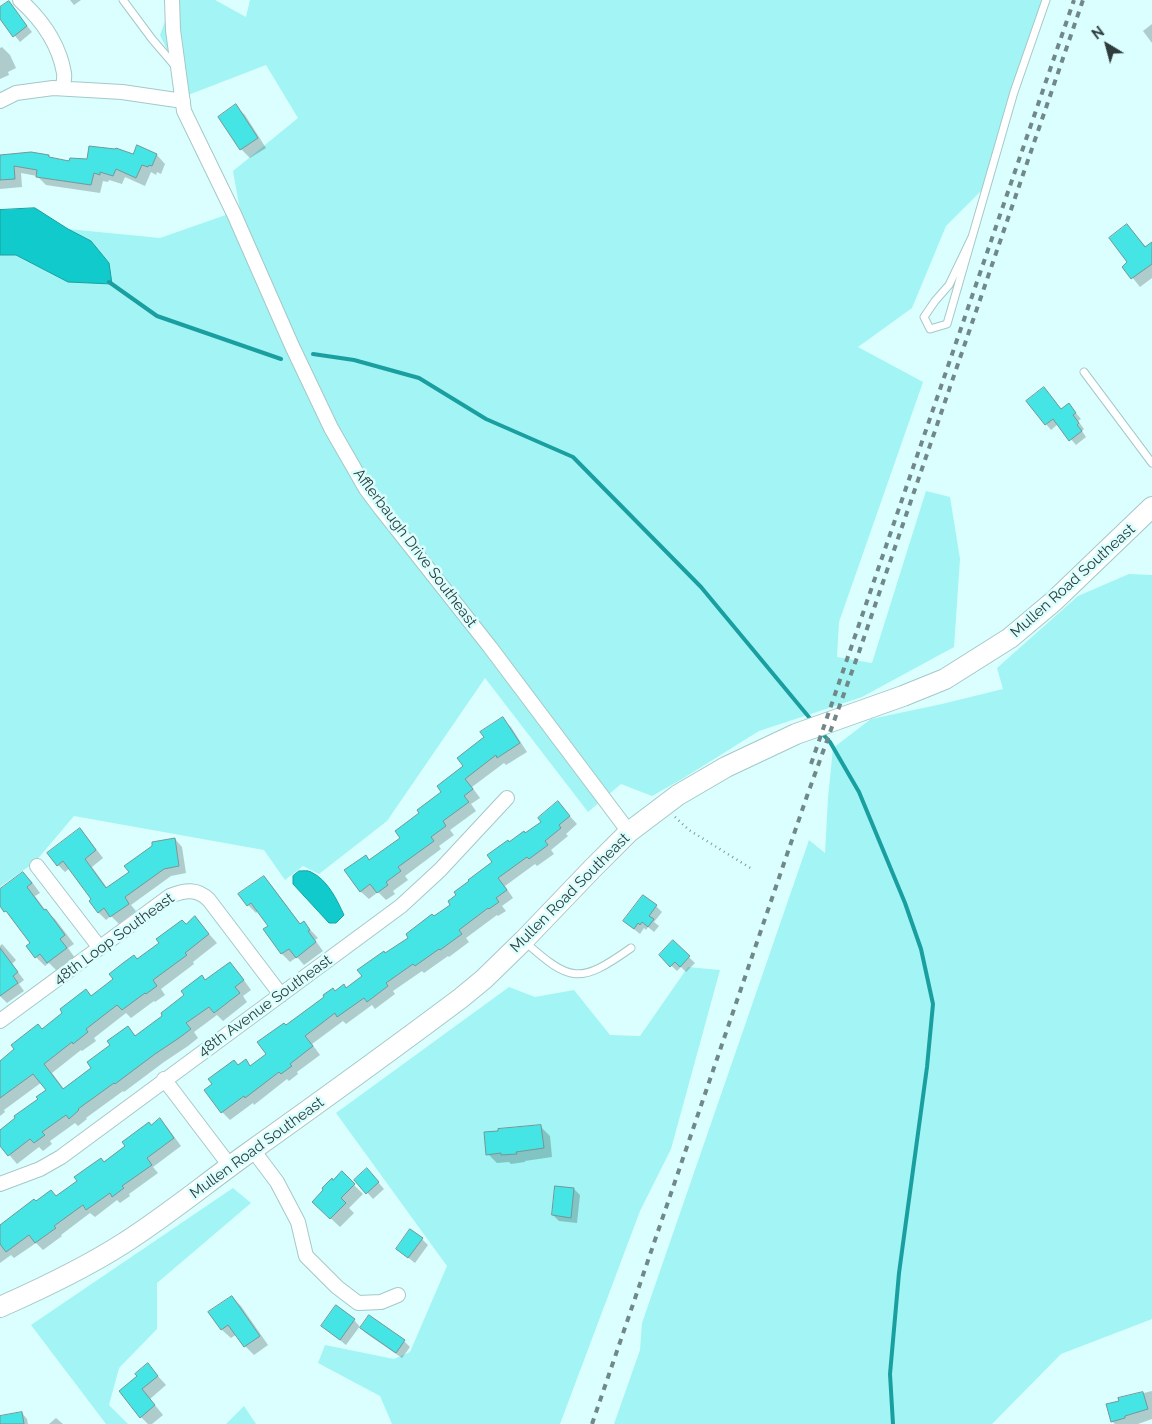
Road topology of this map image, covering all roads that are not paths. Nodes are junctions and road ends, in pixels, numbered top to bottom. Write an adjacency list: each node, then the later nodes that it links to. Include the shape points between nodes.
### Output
1 (20, 0): 6 (street, via 39,19 58,54 64,74)
2 (123, 0): 5 (lane)
3 (172, 0): 5 (street, Afflerbaugh Drive Southeast)
4 (1046, 0): 9 (lane, via 1014,92)
5 (178, 69): 8 (street, Afflerbaugh Drive Southeast)
6 (63, 88): 7 (street, via 16,93); 8 (street)
7 (0, 101)
8 (183, 101): 14 (street, Afflerbaugh Drive Southeast, via 184,111 314,393 361,481)
9 (972, 237): 9 (lane, via 947,324 930,328 924,317 950,285)
10 (1084, 372): 11 (lane)
11 (1152, 464)
12 (1152, 507): 14 (street, Mullen Road Southeast, via 1054,601 1010,638 944,679 776,742 726,767 678,795)
13 (507, 798): 19 (street, 48th Avenue Southeast, via 440,870 401,906)
14 (629, 832): 16 (street, Mullen Road Southeast)
15 (37, 866): 17 (street)
16 (524, 940): 18 (lane, via 547,961 574,975 596,970); 22 (street, Mullen Road Southeast, via 461,998)
17 (100, 948): 19 (street, 48th Loop Southeast, via 170,896 194,892 209,900); 20 (street, 48th Loop Southeast)
18 (631, 948)
19 (281, 995): 21 (street, 48th Avenue Southeast)
20 (0, 1022)
21 (164, 1080): 23 (street); 24 (street, 48th Avenue Southeast, via 61,1157 40,1169)
22 (253, 1150): 23 (street, Mullen Road Southeast); 25 (street, via 277,1182 298,1222 306,1256 358,1303 382,1302)
23 (230, 1166): 26 (street, Mullen Road Southeast, via 125,1243)
24 (1, 1182)
25 (398, 1295)
26 (0, 1307)

